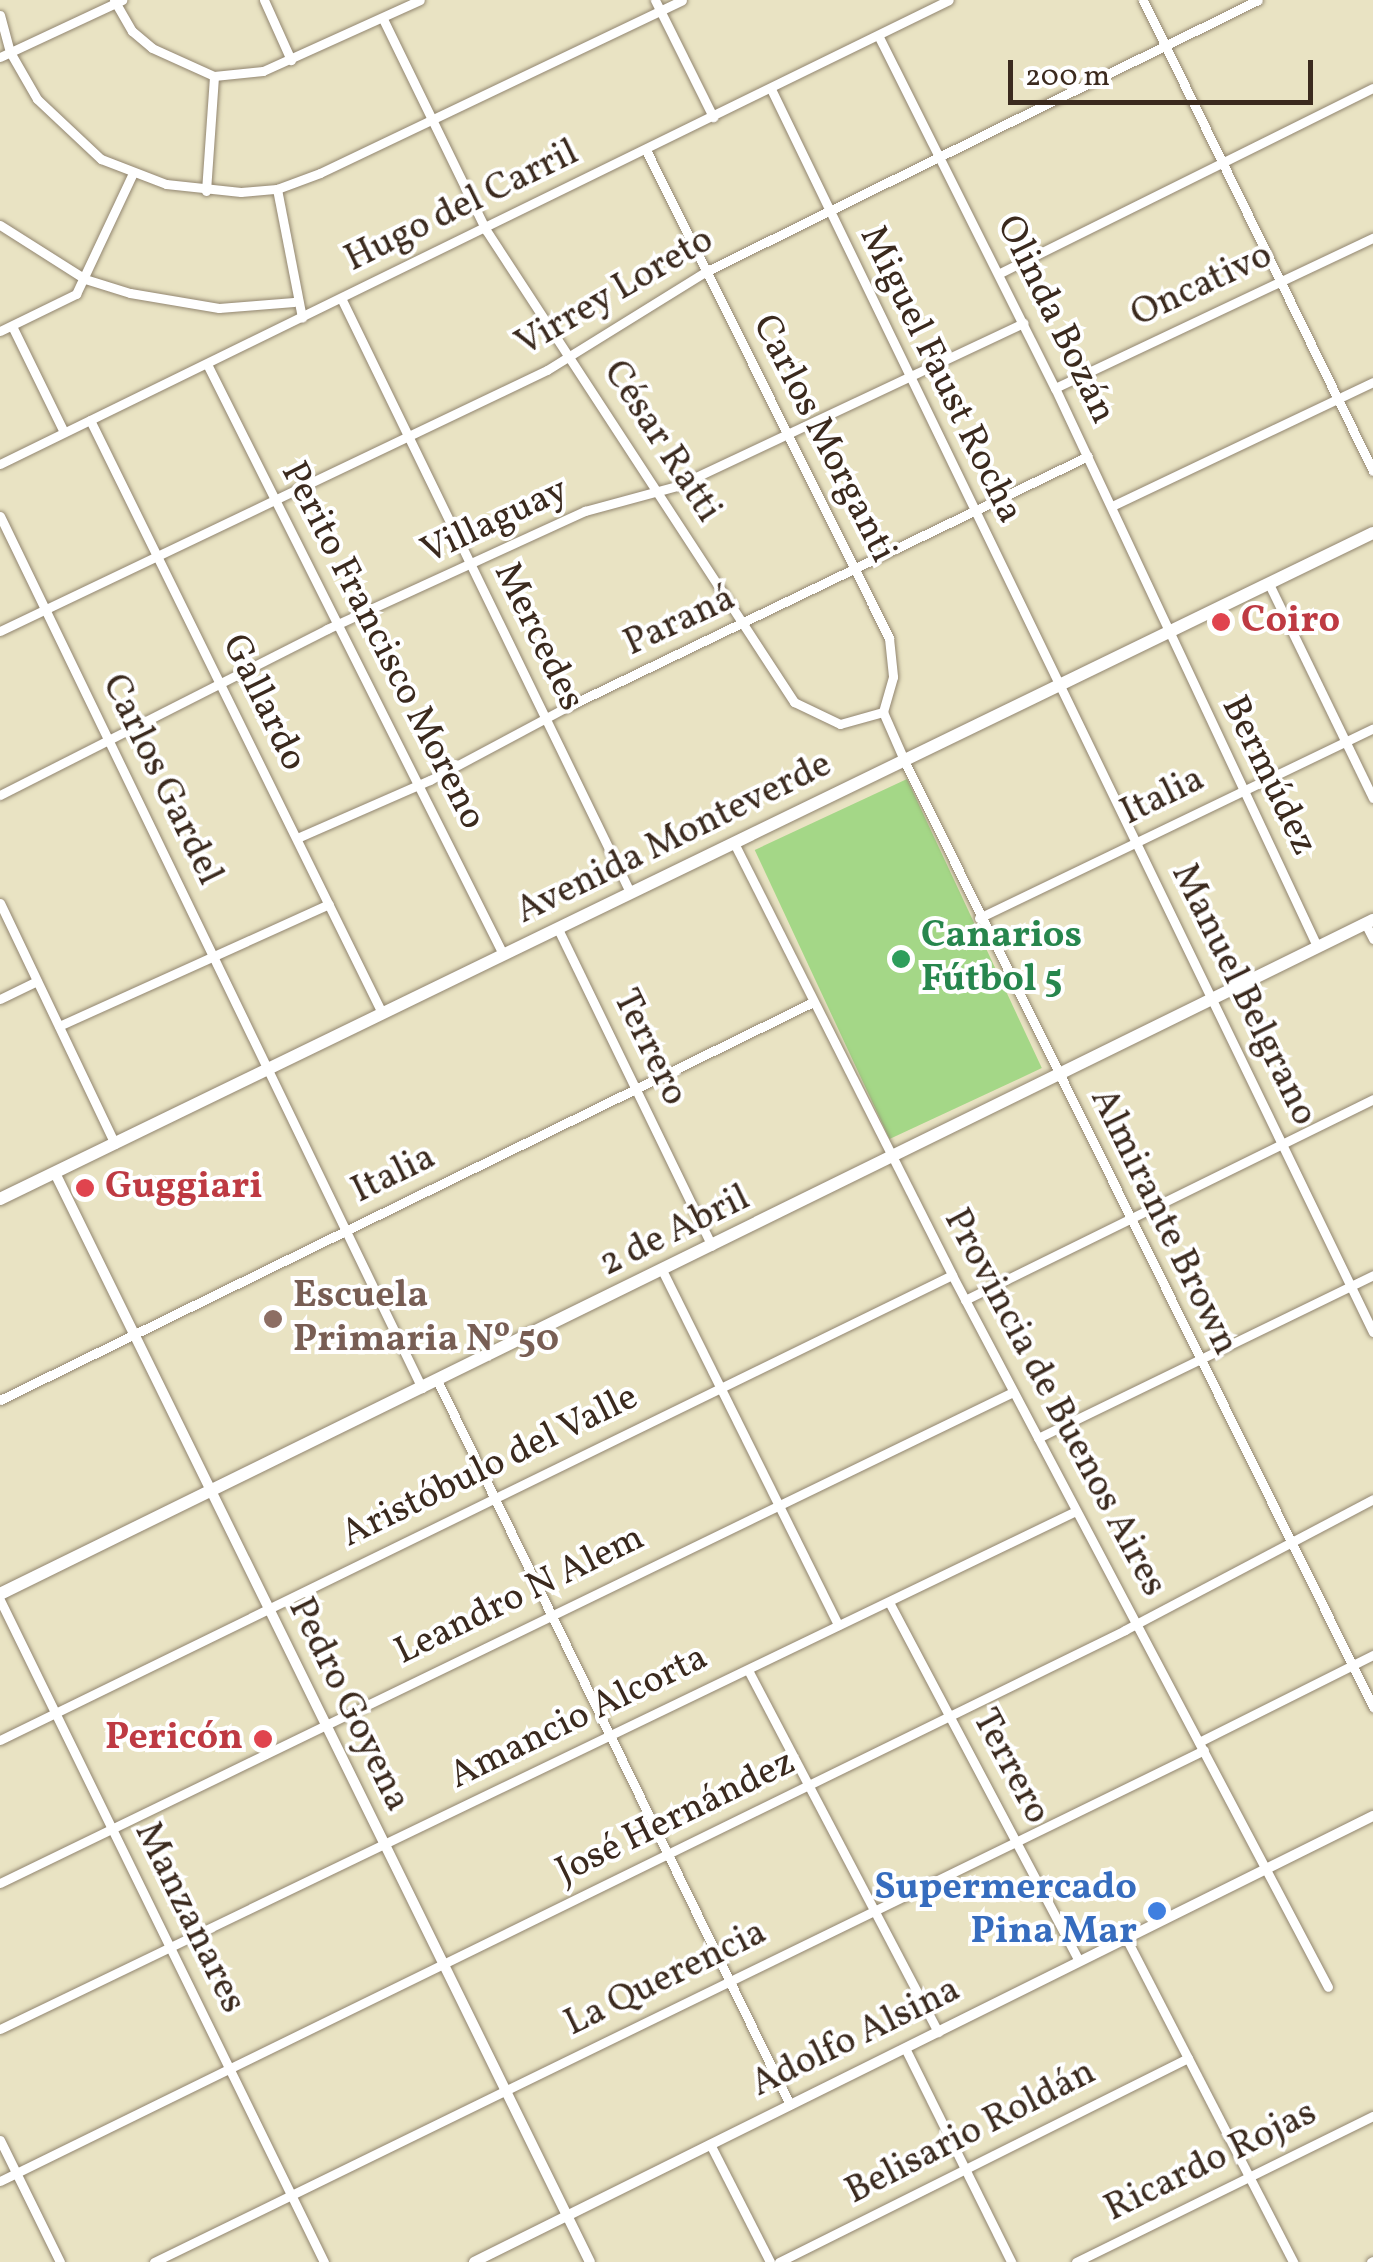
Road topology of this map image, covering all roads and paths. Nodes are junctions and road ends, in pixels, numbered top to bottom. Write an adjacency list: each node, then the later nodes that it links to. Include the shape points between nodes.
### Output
1 (264, 0): 17 (street)
2 (420, 0): 13 (street)
3 (654, 0): 11 (street)
4 (682, 0): 11 (street)
5 (920, 0): 10 (street)
6 (949, 0): 10 (street, Hugo del Carril)
7 (1143, 0): 15 (street)
8 (1258, 0): 15 (street, Virrey Loreto)
9 (117, 1): 16 (street); 18 (street, via 152,48)
10 (928, 10): 14 (street, Hugo del Carril)
11 (660, 11): 21 (street); 22 (street)
12 (0, 16): 16 (street)
13 (383, 19): 17 (street); 22 (street, César Ratti)
14 (879, 38): 20 (street, Hugo del Carril); 24 (street, Olinda Bozán)
15 (1166, 46): 24 (street, Virrey Loreto); 25 (street)
16 (5, 54): 26 (street, via 54,119)
17 (291, 60): 18 (street, via 264,71)
18 (214, 76): 28 (street)
19 (1373, 88): 25 (street)
20 (770, 90): 21 (street, Hugo del Carril); 29 (street, Miguel Faust Rocha)
21 (713, 117): 23 (street, Hugo del Carril)
22 (433, 122): 27 (street); 31 (street, César Ratti)
23 (646, 150): 31 (street, Hugo del Carril); 33 (street, Carlos Morganti)
24 (939, 156): 29 (street, Virrey Loreto); 34 (street, Olinda Bozán)
25 (1223, 162): 34 (street); 36 (street)
26 (132, 175): 28 (street); 35 (street)
27 (277, 189): 28 (street); 38 (street)
28 (206, 191)
29 (826, 210): 33 (street, Virrey Loreto); 45 (street, Miguel Faust Rocha)
30 (0, 225): 35 (street)
31 (486, 230): 37 (street, Hugo del Carril); 43 (street, César Ratti)
32 (1373, 238): 36 (street, Oncativo)
33 (705, 272): 43 (street, Virrey Loreto); 51 (street, Carlos Morganti)
34 (1000, 273): 40 (street, Olinda Bozán)
35 (85, 279): 38 (street, via 218,308); 41 (street, via 69,298)
36 (1281, 282): 47 (street, Oncativo); 48 (street)
37 (342, 300): 39 (street, Hugo del Carril); 52 (street, Mercedes)
38 (294, 302): 39 (street)
39 (302, 318): 44 (street, Hugo del Carril)
40 (1024, 323): 45 (street, Villaguay); 47 (street, Olinda Bozán)
41 (12, 326): 42 (street); 50 (street)
42 (0, 331)
43 (571, 355): 52 (street, Virrey Loreto); 56 (street, César Ratti)
44 (208, 364): 49 (street, Hugo del Carril); 57 (street, Perito Francisco Moreno)
45 (908, 377): 51 (street, Villaguay); 59 (street, Miguel Faust Rocha)
46 (1373, 382): 48 (street)
47 (1056, 388): 53 (street, Olinda Bozán)
48 (1340, 399): 55 (street); 58 (street)
49 (90, 420): 50 (street, Hugo del Carril); 62 (street, Gallardo)
50 (64, 432): 54 (street, Hugo del Carril)
51 (786, 434): 56 (street, Villaguay); 64 (street, Carlos Morganti)
52 (409, 436): 57 (street, Virrey Loreto); 63 (street, Mercedes)
53 (1088, 456): 58 (street, Olinda Bozán); 59 (street, Paraná)
54 (0, 464)
55 (1373, 471)
56 (659, 493): 63 (street, Villaguay, via 585,510); 68 (street, César Ratti)
57 (275, 500): 62 (street, Virrey Loreto); 67 (street, Perito Francisco Moreno)
58 (1112, 506): 70 (street, Olinda Bozán)
59 (973, 511): 64 (street, Paraná); 72 (street, Miguel Faust Rocha)
60 (0, 516): 66 (street, Carlos Gardel)
61 (1373, 532): 65 (main road, Avenida Monteverde)
62 (157, 555): 66 (street, Virrey Loreto); 71 (street, Gallardo)
63 (470, 565): 67 (street, Villaguay); 74 (street, Mercedes)
64 (855, 570): 68 (street, Paraná); 73 (street, Carlos Morganti, via 893,657)
65 (1269, 584): 70 (main road, Avenida Monteverde); 76 (street)
66 (46, 608): 69 (street, Virrey Loreto); 77 (street, Carlos Gardel)
67 (341, 624): 71 (street, Villaguay); 79 (street, Perito Francisco Moreno)
68 (742, 626): 73 (street, César Ratti, via 806,713 840,724); 74 (street, Paraná)
69 (0, 631)
70 (1168, 632): 72 (main road, Avenida Monteverde); 80 (street, Bermúdez)
71 (219, 684): 77 (street, Villaguay); 83 (street, Gallardo)
72 (1059, 685): 78 (main road, Avenida Monteverde); 85 (street, Manuel Belgrano)
73 (883, 712): 78 (street)
74 (546, 722): 79 (street, Paraná); 86 (street, Mercedes)
75 (1373, 728): 76 (street, Italia)
76 (1347, 741): 80 (street, Italia); 82 (street)
77 (108, 742): 81 (street, Villaguay); 95 (street, Carlos Gardel)
78 (904, 762): 84 (main road, Avenida Monteverde); 89 (street, Almirante Brown)
79 (416, 785): 83 (street, Paraná); 94 (street, Perito Francisco Moreno)
80 (1242, 792): 85 (street, Italia); 93 (street, Bermúdez)
81 (0, 795)
82 (1373, 798)
83 (297, 838): 88 (street, Gallardo)
84 (734, 844): 86 (main road, Avenida Monteverde); 99 (street, Provincia de Buenos Aires)
85 (1136, 844): 89 (street, Italia); 98 (street, Manuel Belgrano)
86 (630, 892): 91 (main road, Avenida Monteverde)
87 (0, 903): 96 (street)
88 (328, 904): 95 (street); 100 (street, Gallardo)
89 (980, 918): 103 (street, Almirante Brown)
90 (1369, 921): 92 (street); 93 (main road, 2 de Abril)
91 (558, 929): 94 (main road, Avenida Monteverde); 104 (street, Terrero)
92 (1373, 939)
93 (1317, 946): 98 (main road, 2 de Abril)
94 (503, 954): 100 (main road, Avenida Monteverde)
95 (214, 955): 101 (street); 102 (street, Carlos Gardel)
96 (38, 981): 97 (street); 101 (street)
97 (0, 999)
98 (1210, 1000): 103 (main road, 2 de Abril); 107 (street, Manuel Belgrano)
99 (813, 1002): 104 (street, Italia); 108 (street, Provincia de Buenos Aires)
100 (382, 1012): 102 (main road, Avenida Monteverde)
101 (59, 1026): 106 (street)
102 (267, 1070): 106 (main road, Avenida Monteverde); 112 (street, Carlos Gardel)
103 (1058, 1078): 108 (main road, 2 de Abril); 111 (street, Almirante Brown)
104 (638, 1092): 112 (street, Italia); 113 (street, Terrero)
105 (1373, 1099): 107 (street)
106 (115, 1144): 109 (main road, Avenida Monteverde)
107 (1281, 1144): 111 (street); 117 (street, Manuel Belgrano)
108 (892, 1159): 113 (main road, 2 de Abril); 115 (street, Provincia de Buenos Aires)
109 (55, 1173): 110 (main road, Avenida Monteverde); 120 (street, Pedro Goyena)
110 (0, 1199)
111 (1127, 1218): 118 (street); 121 (street, Almirante Brown)
112 (345, 1232): 120 (street, Italia); 123 (street, Carlos Gardel)
113 (712, 1248): 114 (main road, 2 de Abril)
114 (663, 1272): 122 (main road, 2 de Abril); 124 (street)
115 (952, 1275): 118 (street, Provincia de Buenos Aires); 124 (street, Aristóbulo del Valle)
116 (1373, 1275): 117 (street)
117 (1350, 1286): 119 (street, Manuel Belgrano); 121 (street)
118 (966, 1300): 125 (street, Provincia de Buenos Aires)
119 (1373, 1332)
120 (133, 1334): 126 (street, Italia); 128 (street, Pedro Goyena)
121 (1196, 1360): 127 (street); 133 (street, Almirante Brown)
122 (437, 1380): 123 (main road, 2 de Abril); 129 (street)
123 (422, 1388): 128 (main road, 2 de Abril)
124 (720, 1389): 129 (street, Aristóbulo del Valle); 131 (street)
125 (1013, 1392): 127 (street, Provincia de Buenos Aires); 131 (street, Leandro N Alem)
126 (0, 1400)
127 (1038, 1438): 132 (street, Provincia de Buenos Aires)
128 (211, 1491): 134 (main road, 2 de Abril); 136 (street, Pedro Goyena)
129 (495, 1498): 136 (street, Aristóbulo del Valle); 137 (street)
130 (1373, 1500): 133 (street, José Hernández)
131 (778, 1504): 137 (street, Leandro N Alem); 139 (street)
132 (1076, 1511): 135 (street, Amancio Alcorta); 138 (street, Provincia de Buenos Aires)
133 (1290, 1543): 138 (street, José Hernández); 141 (street, Almirante Brown)
134 (0, 1597): 144 (street, Manzanares)
135 (889, 1602): 139 (street, Amancio Alcorta); 145 (street, Terrero)
136 (268, 1609): 144 (street, Aristóbulo del Valle); 146 (street, Pedro Goyena)
137 (552, 1614): 146 (street, Leandro N Alem); 147 (street)
138 (1136, 1623): 145 (street, José Hernández); 149 (street, Provincia de Buenos Aires)
139 (838, 1626): 142 (street, Amancio Alcorta)
140 (1373, 1655): 141 (street, La Querencia)
141 (1352, 1666): 143 (street, Almirante Brown); 149 (street, La Querencia)
142 (748, 1670): 147 (street, Amancio Alcorta); 150 (street)
143 (1373, 1706)
144 (56, 1712): 148 (street, Aristóbulo del Valle); 152 (street, Manzanares)
145 (949, 1716): 150 (street, José Hernández); 153 (street, Terrero)
146 (324, 1724): 152 (street, Leandro N Alem); 154 (street, Pedro Goyena)
147 (611, 1736): 154 (street, Amancio Alcorta); 155 (street)
148 (0, 1740)
149 (1202, 1746): 153 (street, La Querencia); 156 (street, Provincia de Buenos Aires)
150 (808, 1786): 155 (street, José Hernández); 158 (street)
151 (1373, 1816): 156 (street, Adolfo Alsina)
152 (112, 1828): 157 (street, Leandro N Alem); 160 (street, Manzanares)
153 (1016, 1841): 158 (street, La Querencia); 161 (street, Terrero)
154 (383, 1845): 160 (street, Amancio Alcorta); 162 (street, Pedro Goyena)
155 (670, 1854): 162 (street, José Hernández); 163 (street)
156 (1267, 1870): 159 (street, Adolfo Alsina); 164 (street, Provincia de Buenos Aires)
157 (0, 1883)
158 (874, 1912): 163 (street, La Querencia); 166 (street)
159 (1126, 1938): 161 (street, Adolfo Alsina); 168 (street)
160 (171, 1947): 165 (street, Amancio Alcorta); 169 (street, Manzanares)
161 (1079, 1961): 166 (street, Adolfo Alsina)
162 (443, 1965): 169 (street, José Hernández); 170 (street, Pedro Goyena)
163 (730, 1980): 170 (street, La Querencia); 171 (street)
164 (1328, 1987)
165 (0, 2029)
166 (938, 2032): 167 (street, Adolfo Alsina)
167 (905, 2048): 171 (street, Adolfo Alsina); 175 (street)
168 (1188, 2058): 175 (street, Belisario Roldán); 177 (street)
169 (229, 2068): 176 (street, José Hernández); 179 (street, Manzanares)
170 (504, 2091): 179 (street, La Querencia); 180 (street, Pedro Goyena)
171 (790, 2105): 174 (street, Adolfo Alsina)
172 (1373, 2116): 177 (street, Ricardo Rojas)
173 (0, 2140): 176 (street)
174 (710, 2144): 180 (street, Adolfo Alsina); 186 (street)
175 (965, 2171): 187 (street, Belisario Roldán); 188 (street)
176 (16, 2173): 178 (street, José Hernández); 181 (street)
177 (1250, 2176): 189 (street, Ricardo Rojas); 190 (street)
178 (0, 2180)
179 (292, 2194): 182 (street, La Querencia); 183 (street, Manzanares)
180 (568, 2216): 184 (street, Adolfo Alsina); 185 (street, Pedro Goyena)
181 (60, 2262)
182 (154, 2262)
183 (324, 2262)
184 (474, 2262)
185 (590, 2262)
186 (770, 2262)
187 (779, 2262)
188 (1011, 2262)
189 (1076, 2262)
190 (1293, 2262)

